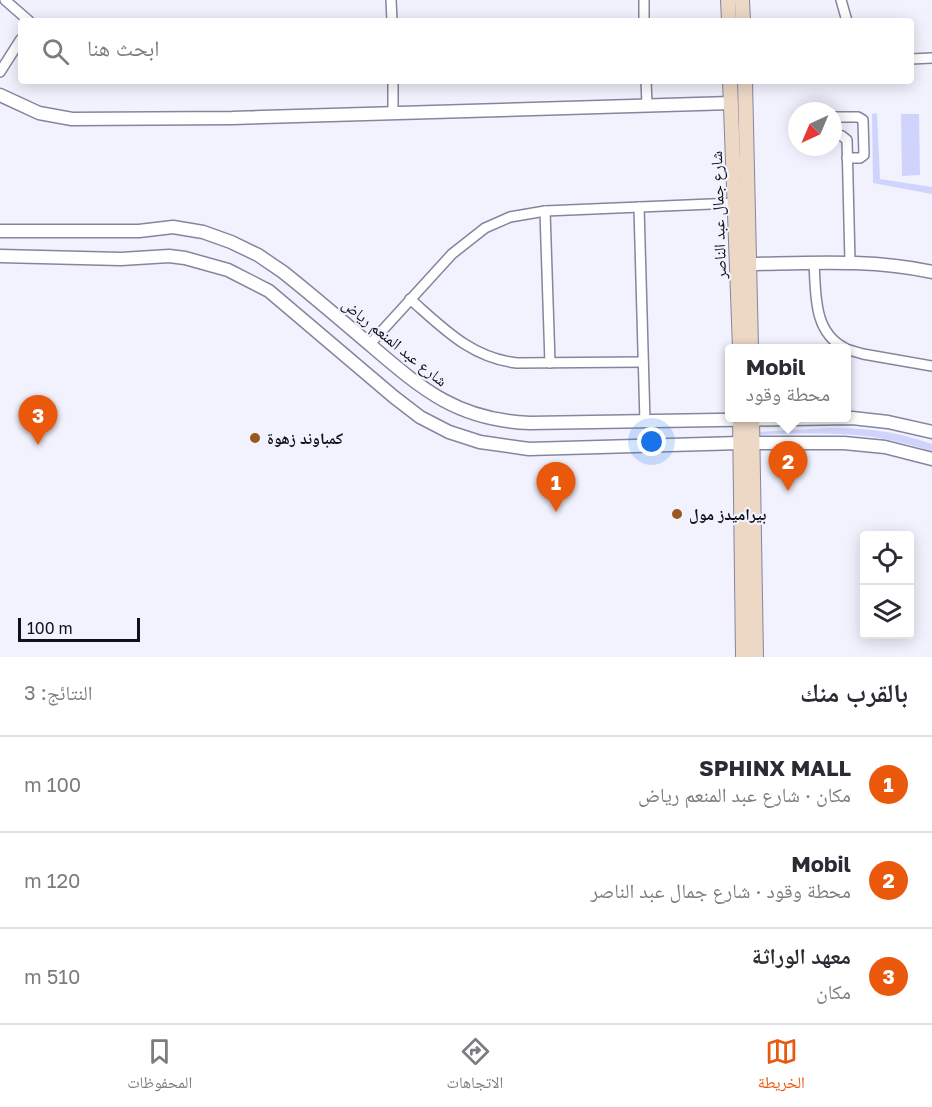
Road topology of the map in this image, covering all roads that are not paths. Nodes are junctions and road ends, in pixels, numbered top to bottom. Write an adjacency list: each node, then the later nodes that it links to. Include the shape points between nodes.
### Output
1 (5, 0): 7 (street)
2 (391, 0): 8 (street)
3 (644, 0): 9 (street)
4 (728, 0): 10 (main road)
5 (742, 0): 11 (main road)
6 (841, 0): 12 (street)
7 (26, 18)
8 (392, 18)
9 (644, 18)
10 (729, 18)
11 (743, 18)
12 (846, 18)
13 (18, 44): 16 (street)
14 (932, 58): 15 (street)
15 (914, 59)
16 (0, 72)
17 (393, 84): 24 (street)
18 (646, 84): 23 (street)
19 (730, 84): 22 (main road, شارع جمال عبد الناصر)
20 (745, 84): 35 (main road, شارع جمال عبد الناصر)
21 (0, 95): 24 (street, via 39,113 72,119)
22 (731, 103): 23 (street); 28 (main road, شارع جمال عبد الناصر)
23 (647, 104): 24 (street)
24 (393, 114)
25 (842, 117): 27 (street, via 863,120 864,155)
26 (842, 136): 27 (street, via 847,140)
27 (847, 158): 33 (street)
28 (735, 203): 29 (street); 39 (main road, شارع جمال عبد الناصر)
29 (639, 207): 30 (street); 43 (street)
30 (545, 211): 37 (street, via 510,217 473,236); 44 (street)
31 (0, 231): 38 (street, شارع عبد المنعم رياض, via 139,231 173,227 203,232 271,263)
32 (0, 256): 51 (street, via 169,256 228,270 269,291 406,407 449,432 480,442 529,448)
33 (850, 262): 34 (street); 36 (street)
34 (814, 263): 35 (street); 41 (street, via 820,321)
35 (750, 264): 40 (main road, شارع جمال عبد الناصر)
36 (932, 272)
37 (410, 299): 38 (street); 44 (street, via 475,352 507,362)
38 (370, 344): 48 (street, شارع عبد المنعم رياض, via 435,396 480,416 530,423)
39 (740, 344)
40 (751, 344)
41 (838, 344)
42 (851, 350): 45 (street)
43 (644, 362): 44 (street); 48 (street)
44 (550, 363)
45 (932, 366)
46 (851, 418): 50 (street, شارع عبد المنعم رياض)
47 (725, 420): 48 (street, شارع عبد المنعم رياض)
48 (645, 422)
49 (746, 422): 51 (main road)
50 (932, 432)
51 (746, 443): 52 (street, via 865,444); 53 (main road); 54 (main road)
52 (932, 459)
53 (743, 657)
54 (756, 657)

